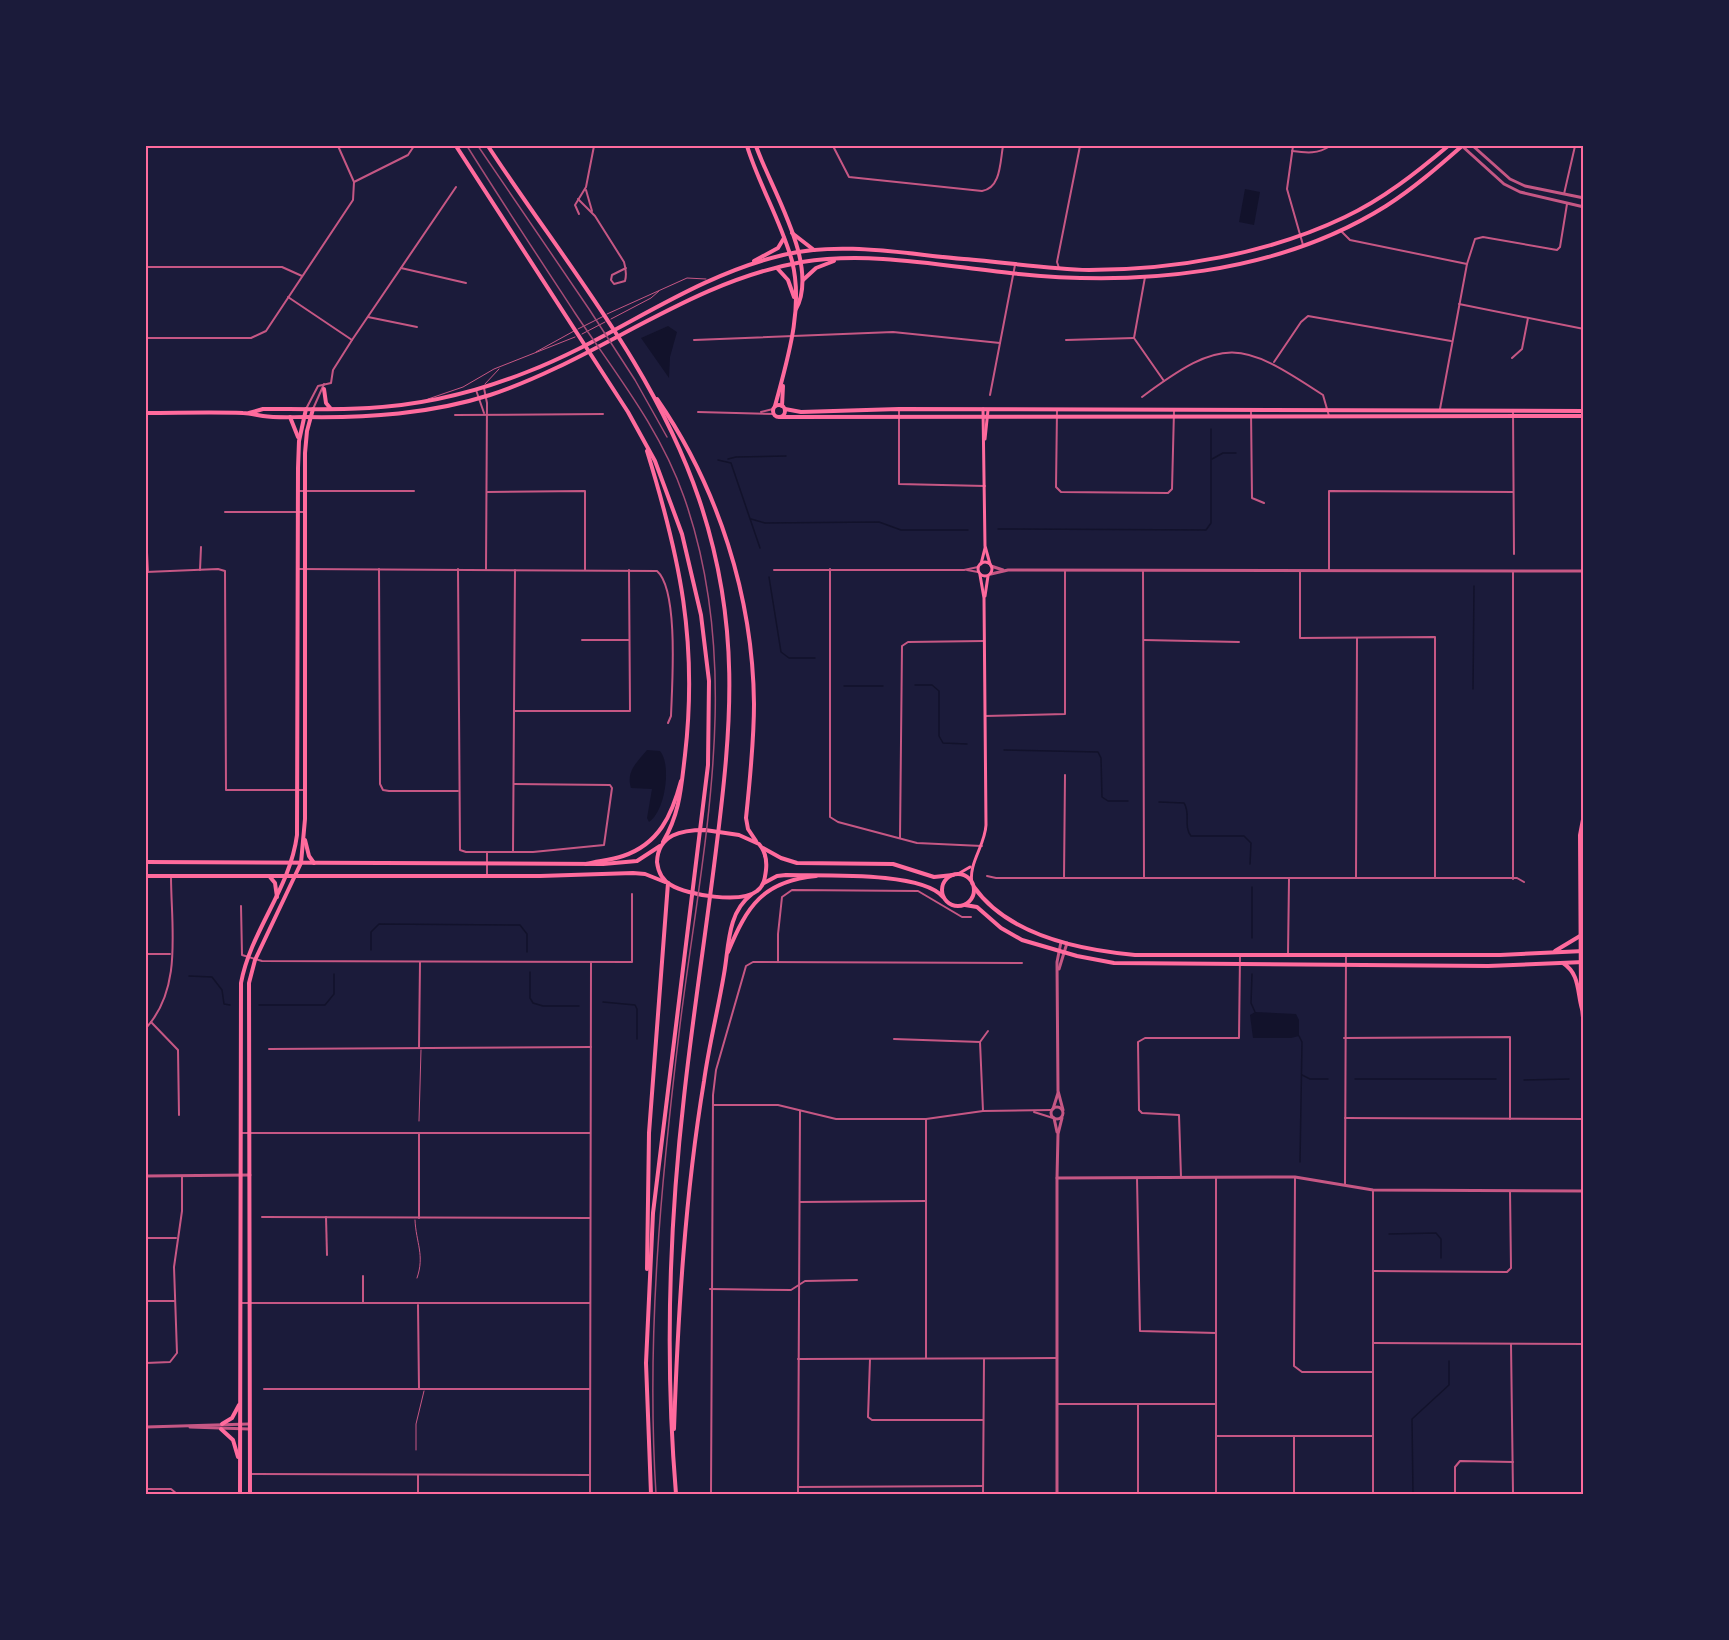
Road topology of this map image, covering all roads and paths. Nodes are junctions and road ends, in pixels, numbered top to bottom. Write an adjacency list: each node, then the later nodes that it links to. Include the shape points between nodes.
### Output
1 (338, 146): 20 (street)
2 (414, 146): 20 (street, via 408,155)
3 (456, 146): 117 (main road)
4 (488, 146): 77 (main road, via 600,305)
5 (594, 146): 22 (street)
6 (747, 146): 19 (main road)
7 (756, 146): 18 (main road)
8 (833, 146): 9 (street, via 849,177 982,191 995,185)
9 (1003, 146)
10 (1080, 146): 48 (street)
11 (1293, 146): 17 (street)
12 (1330, 146): 17 (street, via 1310,153)
13 (1448, 146): 32 (main road, via 1382,196 1345,217)
14 (1462, 146): 26 (street, via 1504,184); 30 (main road, via 1385,207)
15 (1473, 146): 23 (street, via 1510,179)
16 (1575, 146): 23 (street)
17 (1292, 151): 32 (street, via 1287,189)
18 (762, 163): 19 (main road); 31 (main road)
19 (754, 166): 33 (main road)
20 (354, 182): 50 (street, via 353,200)
21 (456, 187): 46 (street)
22 (586, 187): 25 (street); 29 (street)
23 (1564, 194): 24 (street)
24 (1584, 198)
25 (578, 199): 28 (street, via 575,208); 29 (street)
26 (1567, 204): 27 (street); 42 (street, via 1557,250 1483,237 1475,239)
27 (1584, 207)
28 (579, 214)
29 (595, 216): 47 (street)
30 (1340, 230): 34 (main road); 42 (street, via 1350,240)
31 (791, 232): 35 (main road); 36 (main road)
32 (1299, 234): 34 (street); 48 (main road, via 1203,260 1128,268)
33 (784, 238): 37 (main road); 43 (main road, via 778,248)
34 (1303, 245): 51 (main road, via 1238,265)
35 (816, 250): 36 (main road); 40 (main road)
36 (798, 252): 37 (main road); 39 (main road)
37 (790, 254): 41 (main road); 43 (main road)
38 (840, 259): 39 (main road); 49 (main road); 53 (main road, via 816,268)
39 (801, 262): 41 (main road); 53 (main road)
40 (1015, 263): 48 (main road); 49 (street)
41 (793, 264): 45 (main road); 58 (main road)
42 (1467, 264): 59 (street)
43 (745, 265): 52 (main road)
44 (146, 267): 50 (street, via 282,267)
45 (776, 267): 55 (main road); 58 (main road, via 788,280)
46 (400, 268): 54 (street); 61 (street)
47 (626, 268): 47 (street, via 625,281 614,284 612,275)
48 (1059, 268)
49 (1015, 274): 51 (main road, via 1088,280); 72 (street)
50 (303, 276): 57 (street)
51 (1145, 276): 67 (street)
52 (708, 280): 55 (lane); 56 (lane, via 687,278); 81 (main road, via 574,352)
53 (803, 280): 60 (main road)
54 (466, 283)
55 (717, 286): 84 (main road, via 543,374)
56 (658, 291): 73 (lane, via 565,335); 73 (lane, via 568,341)
57 (288, 297): 66 (street, via 269,327 256,336); 68 (street)
58 (795, 300): 60 (main road)
59 (1459, 304): 62 (street); 71 (street)
60 (796, 310): 65 (main road)
61 (368, 317): 63 (street); 68 (street)
62 (1528, 318): 64 (street); 74 (street, via 1522,349)
63 (417, 327)
64 (1584, 329)
65 (791, 335): 69 (street); 72 (street, via 893,332); 79 (main road)
66 (146, 338)
67 (1134, 338): 70 (street); 78 (street)
68 (352, 340): 80 (street, via 333,370 331,383)
69 (694, 340)
70 (1066, 340)
71 (1451, 341): 75 (street, via 1308,316); 104 (street)
72 (1000, 343): 83 (street)
73 (535, 354): 76 (lane)
74 (1512, 358)
75 (1274, 362): 78 (street, via 1251,354 1212,354 1188,363); 103 (street, via 1323,395)
76 (500, 368): 81 (lane); 87 (lane)
77 (640, 373): 176 (main road, via 676,426 701,475 727,540 739,588 750,646 754,703 746,818); 332 (main road, via 672,433 713,546 723,596 731,699 729,750 676,1181 670,1299)
78 (1164, 381): 85 (street)
79 (783, 382): 88 (main road); 93 (main road)
80 (324, 386): 89 (street, via 318,386); 90 (street); 91 (main road, via 326,403)
81 (484, 388): 82 (main road); 84 (street)
82 (476, 390): 86 (street); 87 (main road)
83 (990, 395)
84 (486, 396): 86 (main road); 109 (street)
85 (1142, 397)
86 (478, 398): 109 (street); 113 (main road, via 405,413)
87 (423, 402): 91 (main road)
88 (783, 407): 92 (main road, via 801,412); 93 (main road); 114 (main road)
89 (306, 409): 90 (main road); 100 (main road); 112 (main road)
90 (313, 409): 91 (main road); 113 (main road)
91 (331, 409)
92 (899, 409): 94 (main road); 110 (street)
93 (774, 410): 98 (street); 114 (main road)
94 (982, 410): 95 (main road); 115 (main road)
95 (988, 410): 96 (main road); 115 (main road)
96 (1057, 410): 101 (main road); 111 (street)
97 (1513, 411): 104 (main road); 105 (main road); 116 (street)
98 (698, 412)
99 (146, 413): 100 (main road)
100 (248, 413): 108 (main road)
101 (1174, 413): 102 (main road); 111 (main road); 111 (street, via 1172,489 1168,493 1061,492 1056,488)
102 (1251, 413): 103 (main road); 125 (street, via 1251,498)
103 (1329, 413): 104 (main road)
104 (1440, 413): 116 (main road)
105 (1584, 413): 116 (main road)
106 (603, 414): 109 (street)
107 (455, 415): 109 (street)
108 (290, 416): 112 (main road); 118 (main road)
109 (486, 416): 123 (street)
110 (899, 416): 114 (main road); 115 (main road); 119 (street, via 899,484)
111 (1056, 416): 115 (main road)
112 (304, 417): 113 (main road); 118 (main road)
113 (311, 417): 121 (main road, via 306,439)
114 (780, 417)
115 (985, 417): 119 (main road)
116 (1513, 417): 124 (street)
117 (644, 440): 167 (main road, via 669,524 684,596 689,690); 302 (main road, via 672,502 687,550 701,615 710,698 703,822 658,1163)
118 (299, 441): 120 (main road)
119 (985, 486): 130 (main road)
120 (298, 491): 121 (street); 127 (main road)
121 (305, 491): 122 (street); 128 (main road)
122 (414, 491)
123 (486, 492): 139 (street); 143 (street, via 585,491)
124 (1513, 492): 132 (street); 151 (street, via 1329,491)
125 (1263, 503)
126 (225, 512): 127 (street)
127 (298, 512): 128 (street); 135 (main road)
128 (305, 512): 136 (main road)
129 (146, 532): 154 (street)
130 (985, 546): 133 (main road); 134 (main road)
131 (201, 547): 142 (street)
132 (1514, 554)
133 (979, 565): 134 (main road); 146 (street); 155 (main road)
134 (990, 565): 147 (street); 156 (main road)
135 (299, 569): 136 (street); 170 (main road)
136 (305, 569): 137 (street); 171 (main road)
137 (379, 569): 138 (street); 172 (street, via 380,784 389,791)
138 (458, 569): 139 (street); 172 (street)
139 (486, 569): 140 (street)
140 (515, 569): 143 (street); 164 (street)
141 (830, 569): 145 (street); 146 (street); 175 (street, via 830,812 832,819)
142 (200, 570): 154 (street); 170 (street, via 225,571 227,579 225,790)
143 (585, 570): 144 (street)
144 (629, 570): 160 (street); 166 (street, via 657,571 665,580 672,624)
145 (774, 570)
146 (964, 570): 155 (street)
147 (1003, 570): 148 (street); 156 (street)
148 (1065, 570): 149 (street); 165 (street, via 1065,714)
149 (1143, 570): 150 (street); 161 (street)
150 (1300, 570): 151 (street); 158 (street, via 1300,638)
151 (1329, 570): 152 (street)
152 (1514, 571): 153 (street); 204 (street)
153 (1584, 571)
154 (147, 572)
155 (979, 574): 156 (main road); 157 (main road)
156 (990, 575): 157 (main road)
157 (984, 598): 162 (main road)
158 (1357, 638): 200 (street); 203 (street, via 1435,637)
159 (582, 640): 160 (street)
160 (629, 640): 164 (street, via 630,711)
161 (1144, 640): 163 (street); 199 (street)
162 (984, 641): 165 (main road); 175 (street, via 908,642 902,646)
163 (1239, 642)
164 (514, 711): 169 (street)
165 (985, 716): 178 (main road, via 986,825)
166 (668, 723)
167 (683, 771): 177 (main road, via 679,809); 188 (main road, via 672,811 657,835 634,851)
168 (1065, 776): 201 (street)
169 (514, 784): 181 (street); 181 (street, via 606,783 612,788 604,845)
170 (298, 790): 171 (street); 186 (main road, via 297,835)
171 (305, 790): 174 (main road)
172 (458, 791): 180 (street, via 460,850)
173 (1584, 814): 187 (main road)
174 (304, 830): 183 (main road); 184 (main road, via 308,853)
175 (900, 838): 178 (street, via 927,844)
176 (756, 841): 177 (main road, via 700,830 677,833); 179 (main road)
177 (662, 844): 188 (main road, via 638,861); 206 (main road, via 657,864)
178 (982, 846): 189 (main road)
179 (762, 848): 190 (main road, via 797,863 893,864 934,877); 207 (main road, via 766,864)
180 (487, 852): 181 (street); 185 (street)
181 (513, 852)
182 (146, 862): 186 (main road)
183 (301, 862): 184 (main road); 186 (main road); 195 (main road)
184 (314, 862): 185 (main road)
185 (487, 862): 188 (main road); 196 (street)
186 (291, 863): 194 (main road)
187 (1582, 863): 216 (main road)
188 (586, 864)
189 (972, 866): 190 (main road); 208 (main road)
190 (955, 875): 208 (main road, via 968,878); 211 (main road, via 945,882)
191 (146, 876): 192 (main road)
192 (171, 876): 193 (main road); 222 (street)
193 (270, 876): 194 (main road); 212 (main road)
194 (287, 876): 195 (main road); 212 (main road)
195 (296, 876): 196 (main road); 228 (main road)
196 (487, 876): 206 (main road, via 639,873)
197 (816, 876): 207 (main road, via 782,875); 211 (main road, via 908,880 934,887); 226 (main road, via 786,881 765,893 742,920)
198 (987, 876): 201 (street)
199 (1144, 877): 201 (street); 202 (street)
200 (1356, 877): 202 (street); 203 (street)
201 (1064, 878)
202 (1289, 878): 224 (street)
203 (1435, 878): 204 (street)
204 (1513, 879): 205 (street)
205 (1524, 882)
206 (667, 883): 210 (main road, via 708,896); 302 (main road, via 649,1133)
207 (763, 884): 210 (main road)
208 (973, 885): 213 (main road, via 973,897); 217 (main road, via 986,902 1024,926)
209 (632, 894): 232 (street, via 632,963)
210 (751, 895): 226 (main road, via 738,910)
211 (943, 897): 213 (main road, via 955,906)
212 (277, 898): 227 (main road)
213 (965, 905): 219 (main road, via 977,907 1012,935)
214 (241, 906): 227 (street, via 241,952)
215 (971, 917): 230 (street, via 962,917 918,891 792,890 782,897 779,909)
216 (1580, 936): 218 (main road); 220 (main road)
217 (1064, 942): 219 (street); 223 (main road, via 1135,955)
218 (1582, 951): 220 (main road); 231 (main road)
219 (1062, 952): 235 (main road, via 1114,963); 248 (street, via 1058,971)
220 (1552, 953): 225 (main road)
221 (146, 954): 222 (street)
222 (171, 954): 238 (street, via 168,992)
223 (1240, 954): 224 (main road); 235 (street)
224 (1288, 954): 225 (main road)
225 (1346, 954): 236 (street)
226 (726, 957): 332 (main road, via 703,1084 678,1303)
227 (247, 958): 228 (street); 263 (main road, via 241,983)
228 (255, 960): 229 (street); 264 (main road, via 249,983)
229 (420, 962): 232 (street); 246 (street)
230 (778, 962): 233 (street); 249 (street, via 750,963 744,970 716,1070)
231 (1582, 962): 234 (main road); 237 (main road)
232 (591, 963): 245 (street)
233 (1022, 963)
234 (1563, 963): 236 (main road); 237 (main road, via 1578,983)
235 (1240, 965): 236 (main road); 274 (street, via 1239,1038 1145,1038 1138,1042 1139,1110 1179,1115)
236 (1346, 965): 242 (street)
237 (1582, 1010): 240 (main road)
238 (151, 1022): 239 (street); 255 (street, via 178,1050)
239 (146, 1028)
240 (1584, 1028)
241 (988, 1031): 244 (street)
242 (1344, 1038): 258 (street); 260 (street, via 1510,1037)
243 (894, 1039): 244 (street)
244 (980, 1042): 253 (street)
245 (591, 1047): 246 (street); 266 (street)
246 (420, 1048): 247 (street); 262 (lane)
247 (270, 1049)
248 (1058, 1091): 250 (street); 251 (street)
249 (713, 1105): 252 (street, via 778,1105); 295 (street)
250 (1053, 1109): 251 (street); 254 (street); 256 (street)
251 (1063, 1110): 257 (street)
252 (800, 1111): 259 (street, via 836,1119); 282 (street)
253 (983, 1111): 254 (street); 259 (street)
254 (1034, 1112): 256 (street)
255 (178, 1115)
256 (1053, 1118): 257 (street); 267 (street)
257 (1062, 1118): 267 (street)
258 (1345, 1118): 260 (street); 277 (street)
259 (926, 1119): 281 (street)
260 (1510, 1119): 261 (street)
261 (1584, 1119)
262 (419, 1121)
263 (240, 1133): 264 (street); 268 (main road)
264 (250, 1133): 265 (street); 269 (main road)
265 (419, 1133): 266 (street); 285 (street)
266 (590, 1133): 286 (street)
267 (1058, 1134): 272 (street)
268 (241, 1175): 269 (street); 271 (street); 298 (main road)
269 (250, 1175): 299 (main road)
270 (146, 1176): 271 (street)
271 (182, 1176): 288 (street, via 182,1211)
272 (1057, 1178): 273 (street); 310 (street)
273 (1137, 1178): 274 (street); 304 (street, via 1140,1331)
274 (1181, 1178): 275 (street)
275 (1216, 1178): 276 (street); 304 (street)
276 (1295, 1178): 277 (street); 314 (street, via 1294,1366 1302,1372)
277 (1344, 1185): 278 (street)
278 (1373, 1190): 279 (street); 290 (street)
279 (1510, 1191): 280 (street); 290 (street, via 1511,1268 1507,1272)
280 (1584, 1191)
281 (926, 1201): 282 (street); 309 (street)
282 (799, 1202): 294 (street)
283 (262, 1217): 284 (street)
284 (326, 1217): 285 (street); 289 (street)
285 (417, 1218): 286 (street); 292 (lane, via 416,1239 422,1260)
286 (590, 1218): 301 (street)
287 (146, 1238): 288 (street)
288 (176, 1238): 297 (street)
289 (327, 1255)
290 (1373, 1271): 305 (street)
291 (363, 1276): 300 (street)
292 (417, 1278)
293 (857, 1280): 294 (street)
294 (798, 1284): 295 (street, via 791,1290); 311 (street)
295 (710, 1289): 348 (street)
296 (146, 1301): 297 (street)
297 (175, 1301): 313 (street, via 176,1357 170,1362)
298 (240, 1303): 299 (street); 319 (main road)
299 (249, 1303): 300 (street); 327 (main road)
300 (363, 1303): 303 (street)
301 (590, 1303): 303 (street); 318 (street)
302 (648, 1303): 346 (main road, via 646,1393)
303 (418, 1304): 316 (street)
304 (1216, 1333): 321 (street)
305 (1373, 1343): 306 (street); 314 (street)
306 (1511, 1343): 307 (street); 333 (street)
307 (1584, 1344)
308 (870, 1358): 309 (street); 311 (street); 323 (street, via 868,1417 872,1420)
309 (926, 1358): 312 (street)
310 (1056, 1358): 312 (street); 320 (street)
311 (798, 1359): 339 (street)
312 (984, 1359): 323 (street)
313 (146, 1363)
314 (1373, 1372): 329 (street)
315 (264, 1389): 316 (street)
316 (419, 1389): 317 (street)
317 (424, 1389): 318 (street); 331 (lane, via 416,1424)
318 (590, 1389): 337 (street)
319 (240, 1404): 325 (main road); 326 (main road)
320 (1057, 1404): 322 (street); 351 (street)
321 (1216, 1404): 322 (street); 328 (street)
322 (1138, 1405): 352 (street)
323 (983, 1420): 338 (street)
324 (146, 1427): 325 (street)
325 (221, 1427): 326 (street); 334 (main road, via 233,1440)
326 (239, 1427): 327 (street); 334 (main road)
327 (249, 1427): 335 (main road)
328 (1216, 1436): 330 (street); 353 (street)
329 (1373, 1436): 330 (street); 355 (street)
330 (1294, 1437): 354 (street)
331 (416, 1450)
332 (674, 1458): 347 (main road)
333 (1513, 1462): 356 (street, via 1460,1461 1455,1467); 357 (street)
334 (240, 1464): 342 (main road)
335 (250, 1474): 336 (street); 343 (main road)
336 (418, 1475): 337 (street); 344 (street)
337 (590, 1475): 345 (street)
338 (983, 1486): 339 (street); 350 (street)
339 (798, 1487): 349 (street)
340 (146, 1489): 341 (street)
341 (177, 1494)
342 (240, 1494)
343 (250, 1494)
344 (418, 1494)
345 (590, 1494)
346 (651, 1494)
347 (676, 1494)
348 (711, 1494)
349 (798, 1494)
350 (983, 1494)
351 (1057, 1494)
352 (1138, 1494)
353 (1216, 1494)
354 (1294, 1494)
355 (1372, 1494)
356 (1455, 1494)
357 (1513, 1494)

